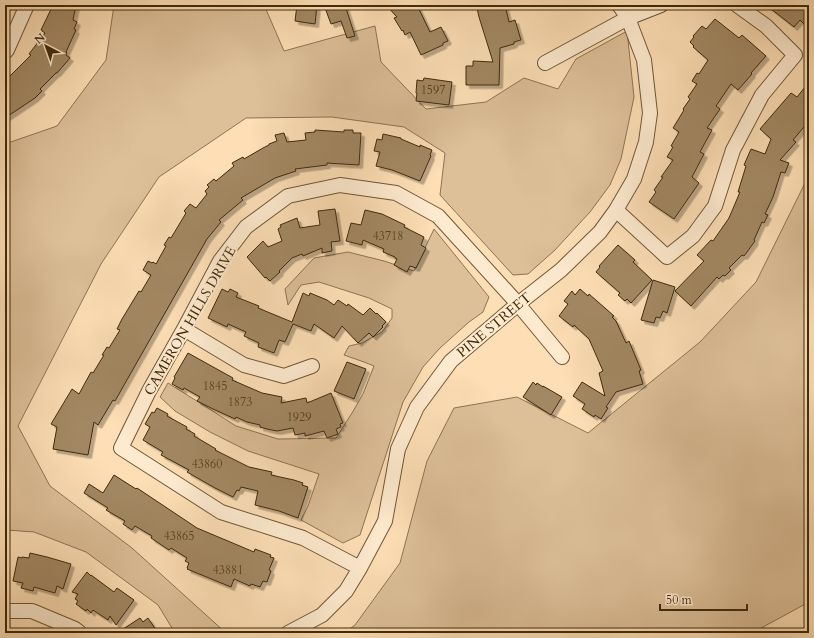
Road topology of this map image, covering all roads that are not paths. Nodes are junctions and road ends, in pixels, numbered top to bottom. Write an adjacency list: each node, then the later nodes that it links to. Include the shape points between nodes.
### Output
1 (27, 5): 6 (street)
2 (619, 5): 5 (street, PINE STREET)
3 (661, 5): 5 (street)
4 (737, 5): 8 (street, via 766,26 795,55 762,95 734,150 715,206 693,236 667,257)
5 (628, 18): 7 (street); 8 (street, PINE STREET, via 644,60 650,113 646,142 634,179)
6 (5, 52)
7 (545, 63)
8 (616, 210): 9 (street, PINE STREET, via 600,232 561,270)
9 (518, 304): 10 (street, CAMERON HILLS DRIVE, via 438,216 396,193 340,185 288,196 246,227 220,261); 11 (street, CAMERON HILLS DRIVE); 13 (street, PINE STREET, via 451,361 416,407 398,449 385,521)
10 (184, 329): 12 (street, via 244,366 284,376); 13 (street, CAMERON HILLS DRIVE, via 121,448 221,512 303,538)
11 (562, 357)
12 (312, 366)
13 (360, 568): 16 (street, PINE STREET, via 346,591 322,615)
14 (5, 611): 15 (street, via 32,611)
15 (80, 633)
16 (288, 633)

